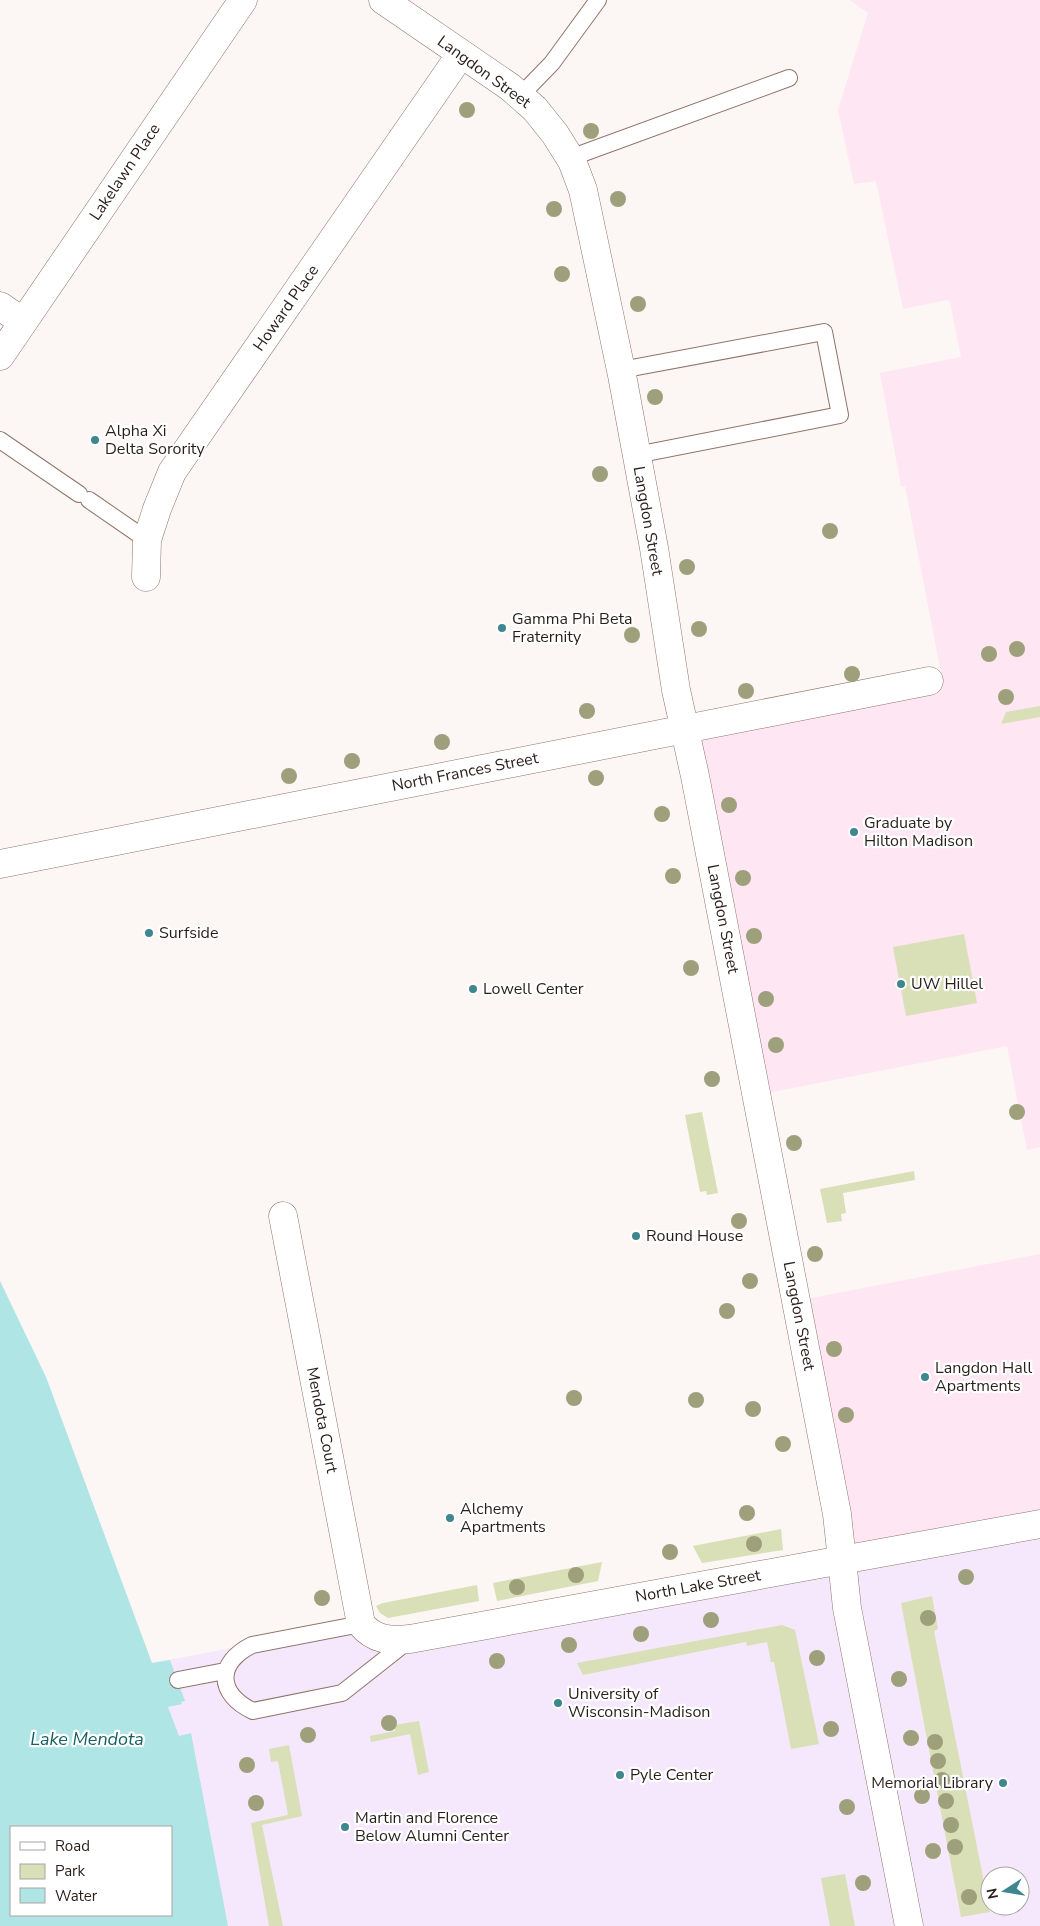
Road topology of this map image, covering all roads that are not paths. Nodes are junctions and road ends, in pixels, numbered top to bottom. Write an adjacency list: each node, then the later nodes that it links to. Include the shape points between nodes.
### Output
1 (243, 0): 9 (street, Lakelawn Place)
2 (383, 0): 4 (street, Langdon Street)
3 (598, 0): 6 (lane, via 552,63)
4 (461, 54): 6 (street, Langdon Street); 14 (street, Howard Place, via 172,472)
5 (789, 78): 7 (lane)
6 (520, 96): 7 (street, Langdon Street, via 535,109)
7 (570, 158): 11 (street, Langdon Street, via 583,190)
8 (0, 306): 9 (street)
9 (23, 322): 10 (street, Lakelawn Place)
10 (0, 356)
11 (621, 370): 13 (street, Langdon Street); 13 (lane, via 824,332 840,415)
12 (0, 440): 14 (lane)
13 (636, 455): 17 (street, Langdon Street)
14 (147, 540): 15 (street, Howard Place)
15 (146, 577)
16 (929, 681): 17 (street, North Frances Street)
17 (685, 730): 18 (street, North Frances Street); 21 (street, Langdon Street, via 837,1514)
18 (0, 864)
19 (283, 1216): 22 (street, Mendota Court)
20 (1040, 1524): 21 (street, North Lake Street)
21 (842, 1560): 23 (street, North Lake Street); 26 (street, Langdon Street, via 847,1608)
22 (360, 1624): 23 (street, North Lake Street, via 380,1639); 24 (lane, via 252,1645 231,1660)
23 (410, 1639): 24 (lane, via 342,1693 253,1711 232,1697)
24 (225, 1671): 25 (lane)
25 (178, 1680)
26 (909, 1926)

